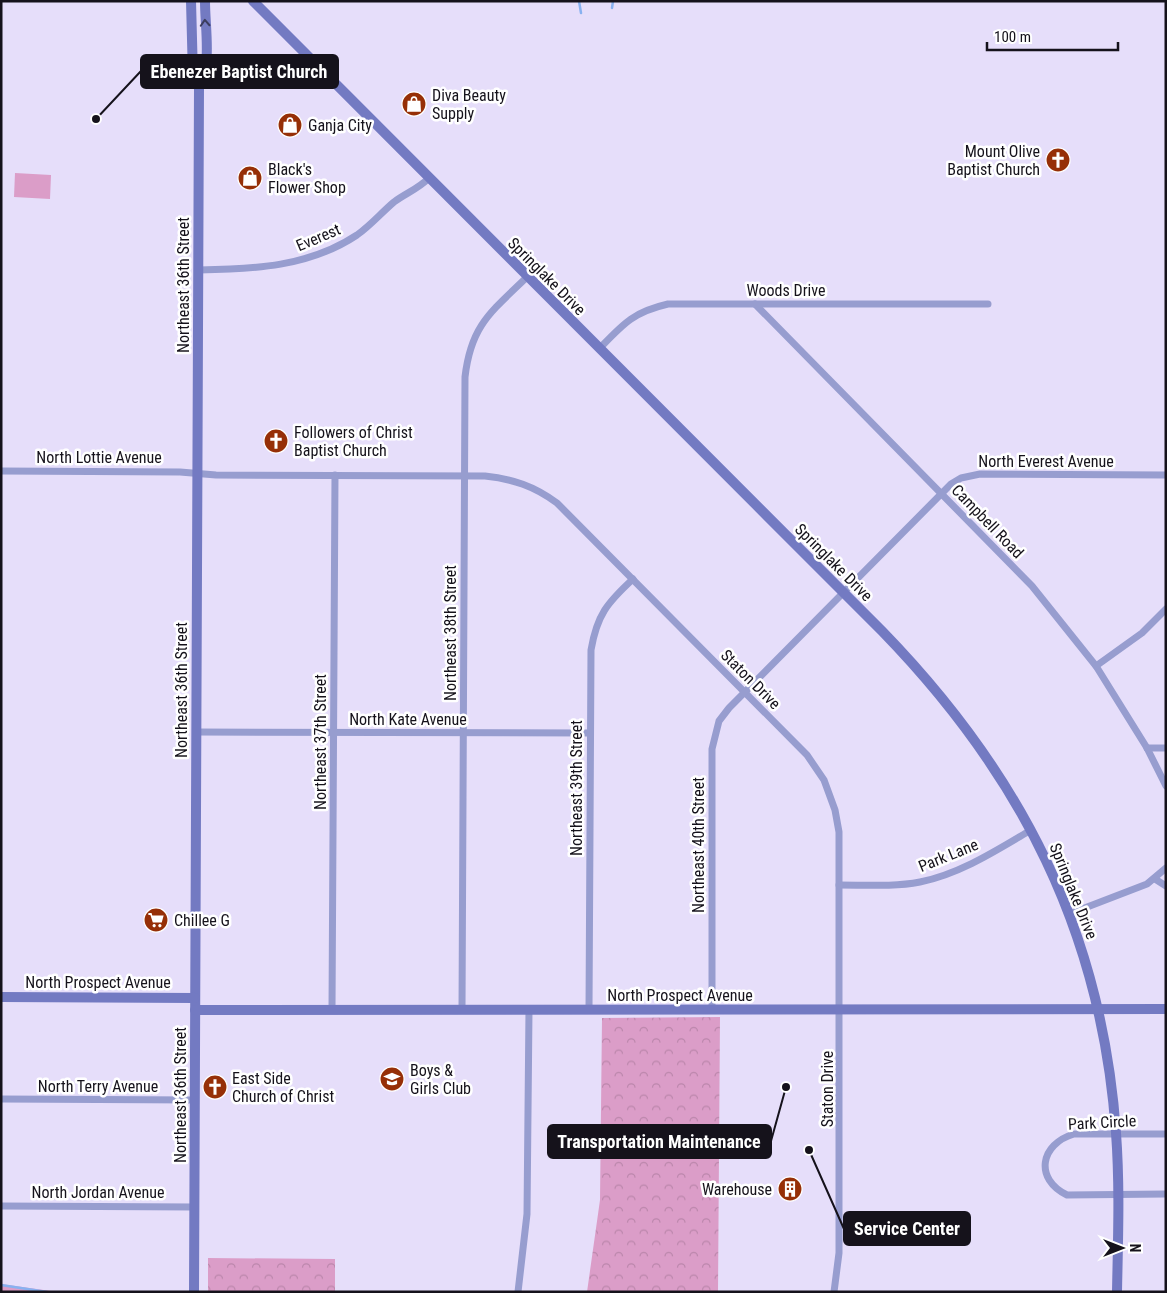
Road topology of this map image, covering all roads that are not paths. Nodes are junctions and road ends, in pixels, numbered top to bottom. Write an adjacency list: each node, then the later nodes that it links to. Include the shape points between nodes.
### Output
1 (191, 1): 4 (street, Northeast 36th Street, via 193,77)
2 (205, 1): 4 (street, Northeast 36th Street, one-way to 2, via 205,78)
3 (253, 1): 5 (street, Springlake Drive)
4 (199, 88): 6 (street, Northeast 36th Street)
5 (429, 178): 6 (street, Everest, via 367,227 331,249 280,266); 7 (street, Springlake Drive)
6 (199, 270): 12 (street, Northeast 36th Street)
7 (527, 277): 10 (street, Springlake Drive); 15 (street, Northeast 38th Street, via 488,314 468,353)
8 (755, 304): 9 (street, Woods Drive); 10 (street, Woods Drive, via 684,303 646,309 631,317); 16 (street, Campbell Road)
9 (988, 304)
10 (599, 349): 18 (street, Springlake Drive)
11 (1, 471): 12 (street, North Lottie Avenue)
12 (198, 473): 13 (street, Staton Drive); 22 (street, Northeast 36th Street)
13 (335, 475): 15 (street, Staton Drive); 23 (street, Northeast 37th Street)
14 (1166, 475): 16 (street, North Everest Avenue, via 980,474 961,478)
15 (465, 476): 17 (street, Staton Drive, via 511,479 543,493); 24 (street, Northeast 38th Street)
16 (942, 493): 18 (street, North Everest Avenue); 20 (street, Campbell Road, via 1032,586)
17 (633, 580): 21 (street, Staton Drive); 25 (street, Northeast 39th Street, via 603,611 595,630 591,650)
18 (842, 592): 21 (street, North Everest Avenue); 29 (street, Springlake Drive, via 948,703 1012,794)
19 (1166, 609): 20 (street, via 1142,633)
20 (1096, 666): 26 (street, Campbell Road)
21 (744, 691): 32 (street, Staton Drive, via 807,756 824,780 838,822); 45 (street, Northeast 40th Street, via 719,721 712,749)
22 (196, 732): 23 (street, North Kate Avenue); 36 (street, Northeast 36th Street)
23 (334, 733): 24 (street, North Kate Avenue); 41 (street, Northeast 37th Street)
24 (463, 733): 25 (street, North Kate Avenue); 42 (street, Northeast 38th Street)
25 (590, 733): 44 (street, Northeast 39th Street)
26 (1146, 748): 27 (street); 28 (street, Campbell Road)
27 (1166, 748)
28 (1166, 786)
29 (1032, 830): 32 (street, Park Lane, via 973,862 930,879 893,885); 34 (street, Springlake Drive)
30 (1166, 868): 31 (street)
31 (1155, 879): 33 (street); 34 (street)
32 (840, 885): 37 (street, Staton Drive)
33 (1166, 886)
34 (1070, 914): 38 (street, Springlake Drive)
35 (1, 997): 36 (street, North Prospect Avenue)
36 (195, 998): 40 (street, Northeast 36th Street)
37 (840, 1009): 38 (street, North Prospect Avenue); 45 (street, North Prospect Avenue); 56 (street, Staton Drive, via 840,1253)
38 (1098, 1009): 39 (street, North Prospect Avenue); 48 (street, Springlake Drive)
39 (1166, 1009)
40 (195, 1010): 41 (street, North Prospect Avenue); 47 (street, Northeast 36th Street)
41 (332, 1010): 42 (street, North Prospect Avenue)
42 (462, 1010): 43 (street, North Prospect Avenue)
43 (529, 1010): 44 (street, North Prospect Avenue); 55 (street, via 528,1214)
44 (589, 1010): 45 (street, North Prospect Avenue)
45 (712, 1010)
46 (1, 1099): 47 (street, North Terry Avenue)
47 (195, 1100): 53 (street, Northeast 36th Street)
48 (1116, 1133): 49 (street, Park Circle); 51 (street, Springlake Drive); 51 (street, Park Circle, via 1074,1134 1062,1138 1048,1152 1045,1162 1050,1183 1058,1190 1079,1196)
49 (1166, 1134)
50 (1166, 1194): 51 (street, Park Circle)
51 (1118, 1196): 57 (street, Springlake Drive)
52 (1, 1206): 53 (street, North Jordan Avenue)
53 (194, 1207): 54 (street, Northeast 36th Street)
54 (194, 1292)
55 (518, 1292)
56 (834, 1292)
57 (1117, 1292)

